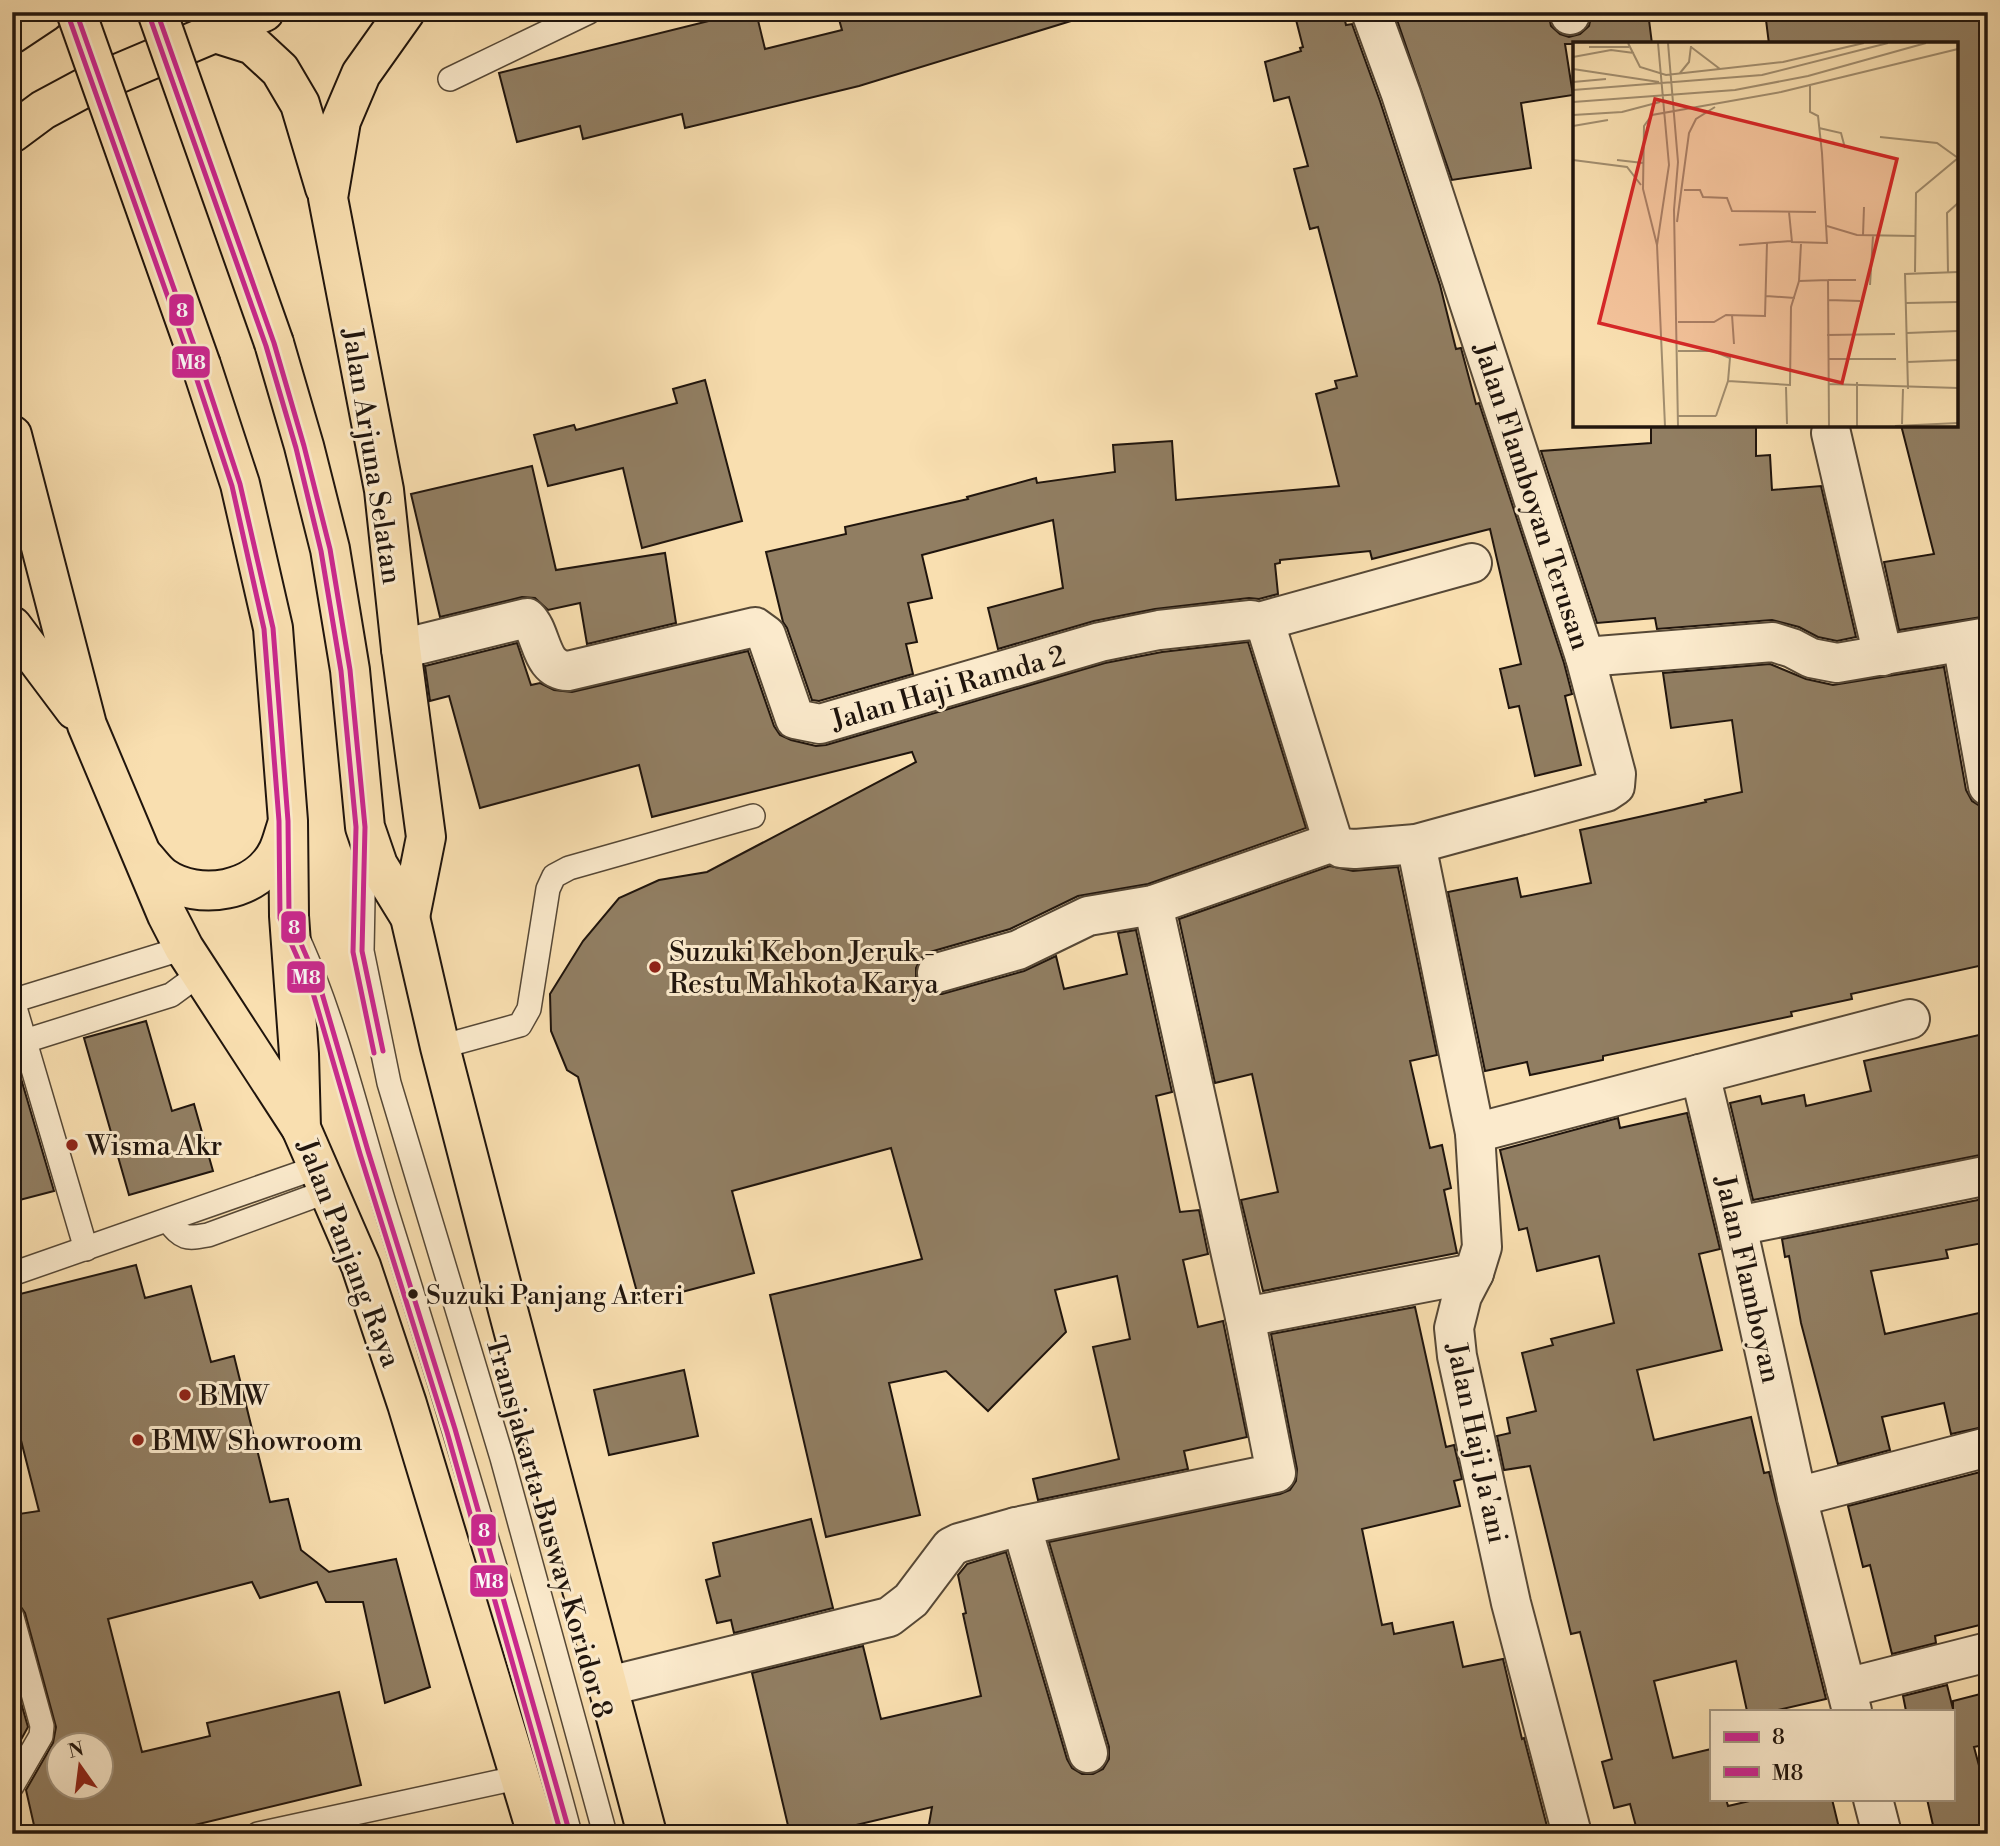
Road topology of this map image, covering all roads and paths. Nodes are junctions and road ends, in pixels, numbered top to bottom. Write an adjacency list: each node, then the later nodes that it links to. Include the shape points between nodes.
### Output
1 (45, 12): 9 (main road)
2 (76, 12): 26 (main road, Jalan Panjang Raya, bridge, via 240,484 273,628)
3 (157, 12): 27 (main road, bridge, via 274,343 304,446 330,549 350,670)
4 (264, 12): 8 (main road)
5 (405, 12): 12 (main road, Jalan Arjuna Selatan, via 360,74 341,121)
6 (589, 12): 10 (lane)
7 (1371, 12): 22 (street, Jalan Flamboyan Terusan)
8 (215, 33): 11 (main road, via 84,88); 12 (main road, via 253,45 280,70 300,104)
9 (12, 34)
10 (450, 79)
11 (12, 133)
12 (328, 198): 20 (main road, Jalan Arjuna Selatan, via 384,490)
13 (1831, 433): 21 (street)
14 (12, 435): 15 (main road)
15 (23, 520): 23 (main road)
16 (1472, 563): 17 (street)
17 (1259, 622): 20 (street, Jalan Haji Ramda 2, via 1159,630 1100,642 820,724 795,719 766,635 758,627 568,671 556,668 543,654 527,618); 28 (street, via 1266,626)
18 (12, 626): 23 (main road)
19 (1975, 639): 21 (street); 24 (street)
20 (401, 649): 33 (main road, Jalan Arjuna Selatan, via 426,837)
21 (1884, 656): 22 (street, via 1824,662 1773,642)
22 (1585, 657): 29 (street, Jalan Flamboyan Terusan, via 1616,774 1615,786)
23 (87, 725): 30 (main road)
24 (1988, 786)
25 (753, 816): 39 (lane, via 554,876 529,1009 520,1025)
26 (288, 821): 30 (main road, via 278,852 256,877 225,890 192,891 162,877); 32 (main road, Jalan Panjang Raya)
27 (365, 827): 33 (main road, via 378,864); 64 (lane, Transjakarta Busway Koridor 8, via 362,951 389,1083 502,1458)
28 (1333, 842): 29 (street, via 1355,849); 31 (street)
29 (1416, 844): 42 (street, Jalan Haji Ja'ani)
30 (140, 853): 34 (main road)
31 (1153, 905): 35 (street, via 1088,916 1018,950); 49 (street)
32 (289, 916): 41 (main road, Jalan Panjang Raya); 63 (lane, via 321,990 455,1429)
33 (410, 917): 39 (main road)
34 (193, 961): 36 (lane); 38 (lane, via 171,995); 41 (main road)
35 (937, 972)
36 (12, 1001): 38 (lane)
37 (1910, 1019): 40 (street)
38 (25, 1041): 46 (lane)
39 (440, 1046): 55 (main road)
40 (1700, 1074): 42 (street); 45 (street, Jalan Flamboyan)
41 (301, 1128): 44 (main road, Jalan Panjang Raya)
42 (1475, 1133): 47 (street, Jalan Haji Ja'ani, via 1482,1247)
43 (1984, 1176): 45 (street)
44 (323, 1179): 46 (lane, via 208,1235 180,1235 168,1221); 58 (main road, Jalan Panjang Raya, via 360,1266 410,1412)
45 (1738, 1226): 51 (street, Jalan Flamboyan)
46 (86, 1249): 48 (lane)
47 (1474, 1273): 49 (street); 66 (street, Jalan Haji Ja'ani, via 1454,1328 1457,1356 1511,1603)
48 (12, 1274)
49 (1244, 1317): 52 (street, via 1276,1473)
50 (1988, 1447): 51 (street)
51 (1797, 1497): 56 (street, Jalan Flamboyan)
52 (1016, 1527): 55 (street, via 951,1547 911,1600 889,1617); 57 (street, via 1023,1531)
53 (12, 1617): 59 (lane, via 42,1726 41,1736)
54 (1988, 1652): 56 (street)
55 (609, 1686): 65 (main road)
56 (1849, 1700)
57 (1088, 1753)
58 (521, 1777): 61 (lane); 62 (main road, Jalan Panjang Raya)
59 (12, 1786)
60 (1873, 1800): 67 (street)
61 (258, 1834)
62 (537, 1834)
63 (570, 1834)
64 (605, 1834)
65 (648, 1834)
66 (1572, 1834)
67 (1882, 1834)

